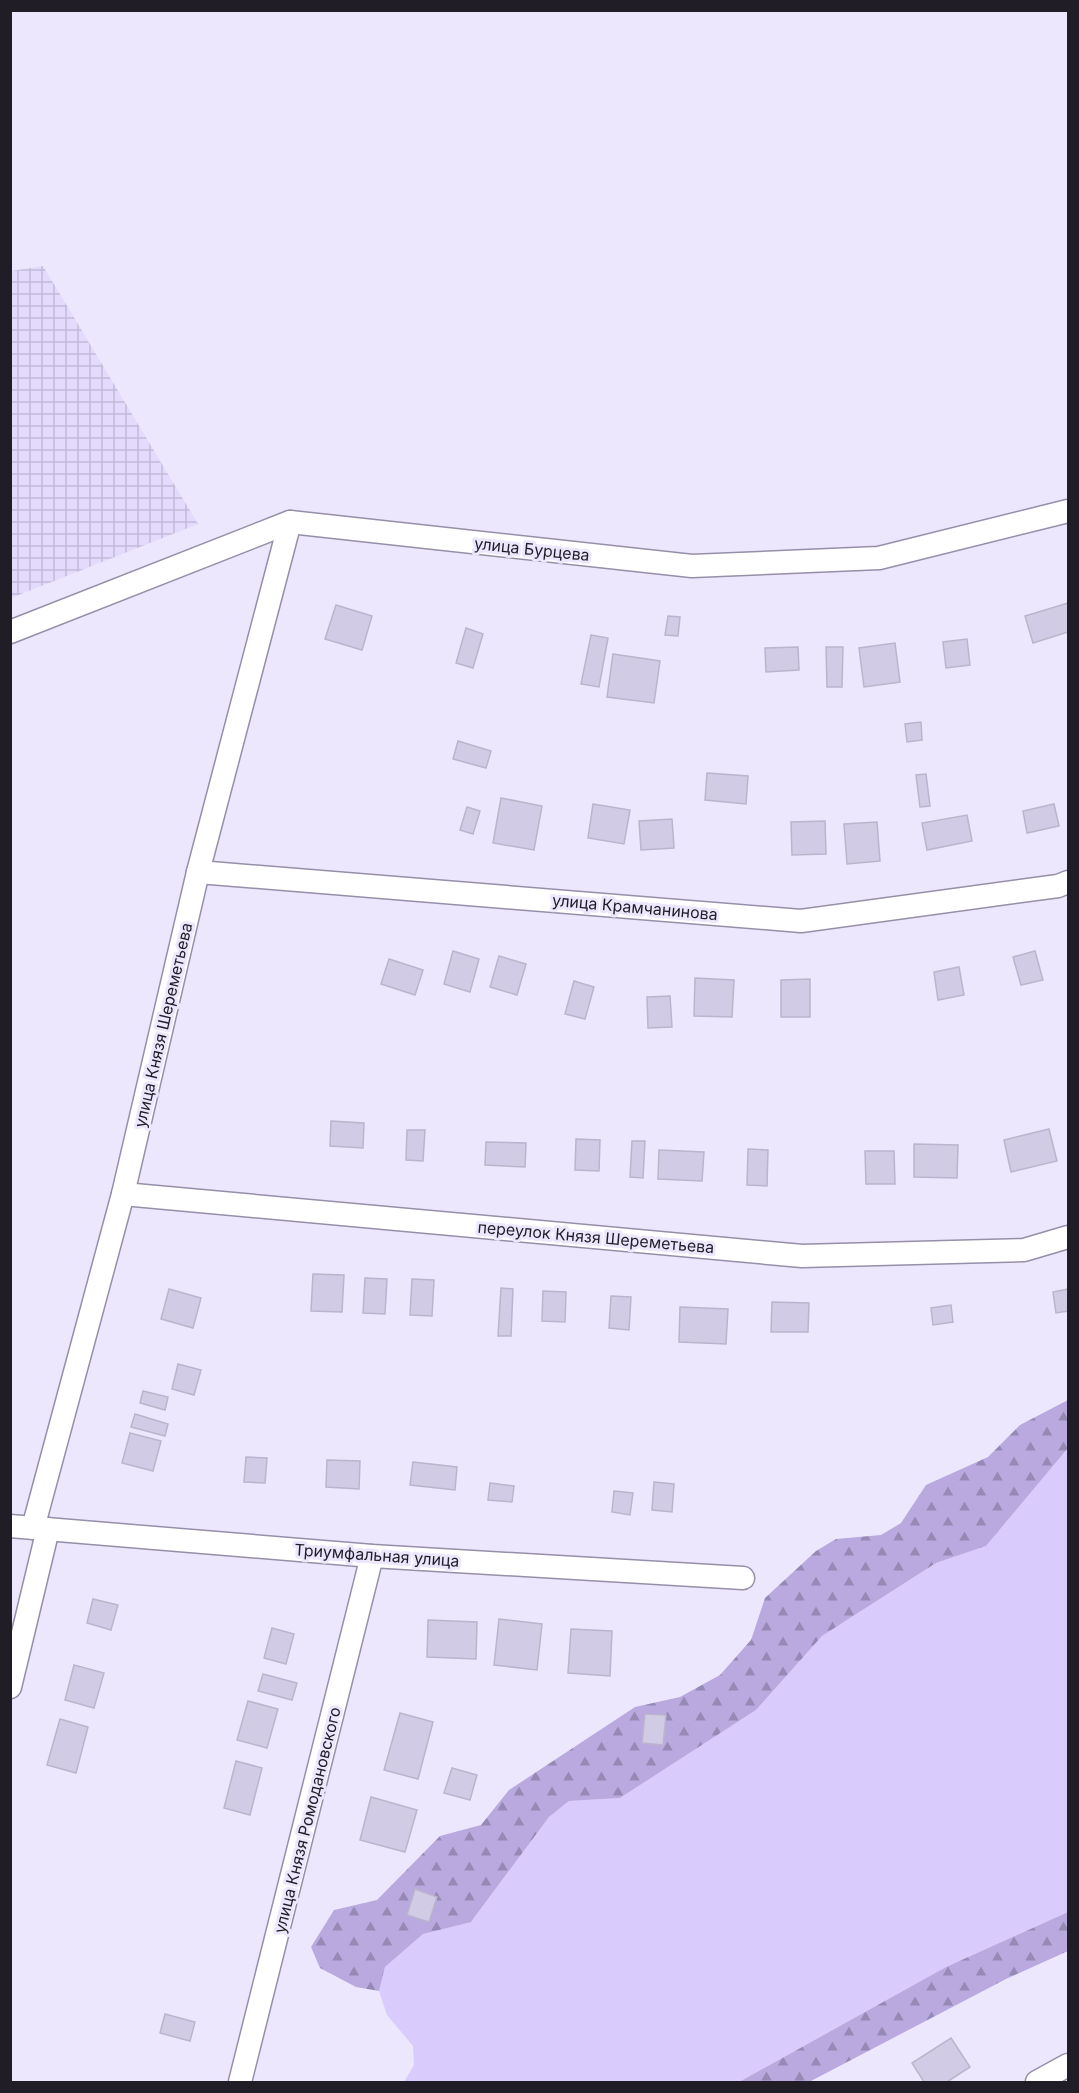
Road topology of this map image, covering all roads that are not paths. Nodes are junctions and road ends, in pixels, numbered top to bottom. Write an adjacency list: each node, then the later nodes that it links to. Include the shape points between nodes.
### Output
1 (1068, 511): 2 (street, улица Бурцева, via 879,558 692,566)
2 (290, 522): 3 (street, улица Бурцева); 4 (street, улица Князя Шереметьева)
3 (10, 632)
4 (198, 872): 5 (street, улица Крамчанинова, via 801,921); 6 (street, улица Князя Шереметьева)
5 (1068, 882)
6 (123, 1194): 7 (street, переулок Князя Шереметьева, via 802,1256 1024,1250); 9 (street, улица Князя Шереметьева)
7 (1068, 1237)
8 (10, 1526): 9 (street, Триумфальная улица)
9 (41, 1529): 10 (street, Триумфальная улица); 12 (street, улица Князя Шереметьева)
10 (372, 1556): 11 (street, Триумфальная улица); 14 (street, улица Князя Ромодановского)
11 (743, 1578)
12 (10, 1688)
13 (1068, 2066): 15 (street)
14 (240, 2082)
15 (1037, 2082)

